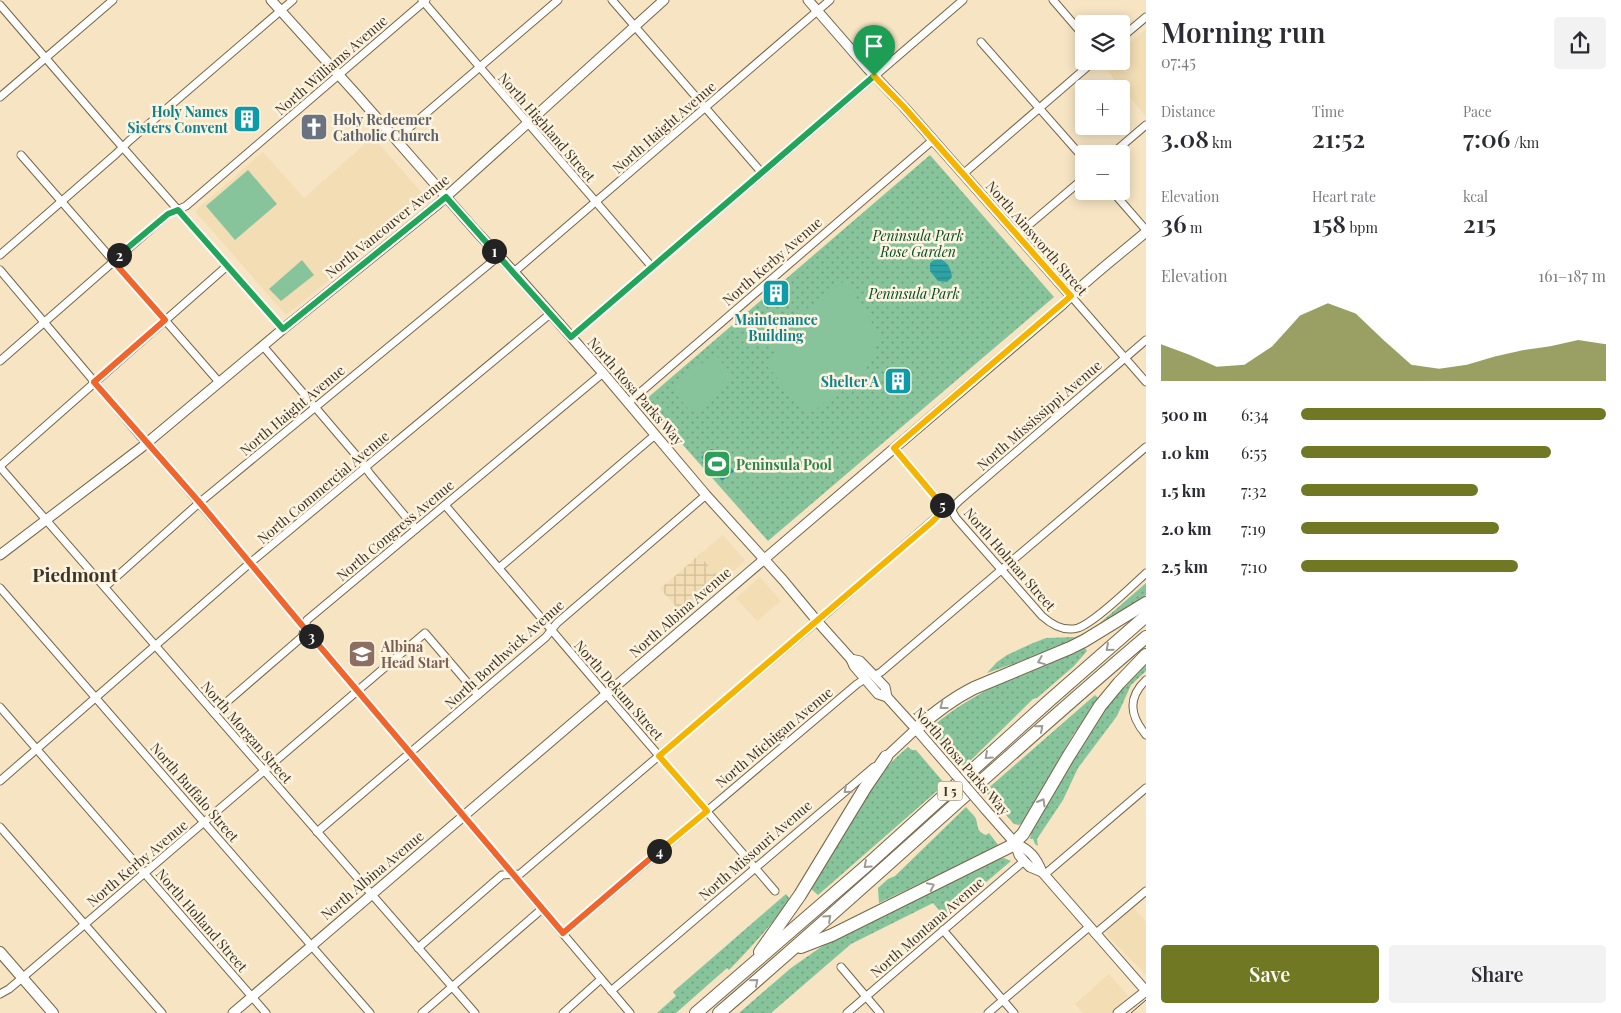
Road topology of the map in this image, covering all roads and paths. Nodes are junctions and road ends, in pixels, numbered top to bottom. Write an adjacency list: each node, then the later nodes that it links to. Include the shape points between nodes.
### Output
1 (112, 0): 20 (street)
2 (271, 0): 13 (street, North Rosa Parks Way)
3 (293, 0): 13 (street)
4 (558, 0): 21 (street)
5 (612, 0): 16 (street)
6 (664, 0): 16 (street, North Vancouver Avenue)
7 (808, 0): 14 (street, North Ainsworth Street)
8 (830, 0): 14 (street, North Haight Avenue)
9 (962, 0): 24 (street)
10 (1053, 0): 17 (street)
11 (424, 1): 21 (street, North Highland Street); 23 (street, North Williams Avenue)
12 (0, 5): 20 (street)
13 (280, 11): 23 (street, North Rosa Parks Way); 33 (street)
14 (817, 11): 24 (street, North Ainsworth Street); 26 (street, North Haight Avenue)
15 (1146, 17): 18 (street)
16 (635, 26): 26 (street); 28 (street, North Vancouver Avenue)
17 (1075, 26)
18 (1130, 30)
19 (981, 42): 27 (street)
20 (45, 58): 25 (street); 33 (street)
21 (480, 67): 28 (street, North Highland Street); 30 (street)
22 (1083, 70): 27 (street)
23 (339, 75): 30 (street, North Rosa Parks Way); 43 (street, North Williams Avenue)
24 (874, 76): 31 (street, North Ainsworth Street); 36 (street)
25 (0, 97)
26 (705, 108): 36 (street); 42 (street, North Haight Avenue)
27 (1039, 108): 34 (street); 37 (street)
28 (527, 122): 39 (street, North Vancouver Avenue); 42 (street, North Highland Street)
29 (1146, 125): 32 (street)
30 (396, 139): 39 (street, North Rosa Parks Way)
31 (933, 140): 37 (street, North Ainsworth Street); 67 (street, North Kerby Avenue)
32 (1123, 145)
33 (123, 148): 41 (street); 43 (street)
34 (1075, 149)
35 (21, 155): 41 (street)
36 (762, 173): 50 (street)
37 (963, 174): 45 (street, North Ainsworth Street)
38 (1075, 186): 45 (street)
39 (446, 197): 47 (street, North Rosa Parks Way); 57 (street, North Vancouver Avenue)
40 (1120, 200): 44 (street)
41 (62, 202): 46 (street); 48 (street)
42 (596, 202): 50 (street, North Highland Street); 52 (street, North Haight Avenue)
43 (178, 210): 48 (street, North Williams Avenue, via 168,214); 49 (street)
44 (1146, 231): 53 (street, North Albina Avenue)
45 (1017, 235): 53 (street, North Ainsworth Street)
46 (0, 255)
47 (499, 256): 52 (street, North Rosa Parks Way); 68 (street, North Haight Avenue)
48 (113, 261): 55 (street); 56 (street, North Williams Avenue)
49 (227, 266): 55 (street); 57 (street)
50 (652, 268): 58 (street)
51 (0, 270): 56 (street)
52 (514, 272): 54 (street, North Rosa Parks Way)
53 (1071, 296): 61 (street, North Ainsworth Street); 72 (street, North Albina Avenue)
54 (550, 314): 58 (street, North Rosa Parks Way); 74 (street, North Commercial Avenue)
55 (165, 320): 64 (street); 65 (street)
56 (44, 322): 62 (street, North Williams Avenue); 64 (street)
57 (283, 329): 60 (street, North Vancouver Avenue)
58 (571, 337): 63 (street, North Rosa Parks Way)
59 (1146, 340): 61 (street, North Mississippi Avenue)
60 (263, 346): 65 (street, North Vancouver Avenue); 68 (street)
61 (1125, 358): 66 (street, North Ainsworth Street); 78 (street, North Mississippi Avenue, via 960,500)
62 (0, 361)
63 (603, 373): 67 (street, North Rosa Parks Way); 77 (street, North Congress Avenue)
64 (94, 382): 70 (street); 73 (street)
65 (219, 382): 70 (street, North Vancouver Avenue)
66 (1146, 382)
67 (628, 402): 69 (street, North Rosa Parks Way)
68 (315, 408): 74 (street); 76 (street, North Haight Avenue)
69 (655, 435): 75 (street, North Rosa Parks Way); 84 (street)
70 (146, 443): 76 (street); 79 (street, North Vancouver Avenue)
71 (1146, 447): 85 (street)
72 (894, 448): 82 (street, North Albina Avenue); 91 (street, North Holman Street, via 936,497 943,510)
73 (0, 466): 79 (street, North Morgan Street)
74 (366, 467): 80 (street); 83 (street, North Commercial Avenue)
75 (706, 495): 82 (street, North Rosa Parks Way); 93 (street, North Borthwick Avenue)
76 (200, 503): 83 (street); 87 (street, North Haight Avenue)
77 (445, 504): 80 (street, North Congress Avenue); 84 (street, North Dekum Street)
78 (952, 511): 85 (street, North Holman Street)
79 (46, 520): 81 (street, North Vancouver Avenue); 87 (street, North Morgan Street)
80 (416, 529): 92 (street, North Congress Avenue, via 307,620)
81 (0, 555)
82 (764, 558): 91 (street, North Rosa Parks Way); 102 (street, North Albina Avenue)
83 (250, 563): 92 (street); 95 (street, North Commercial Avenue)
84 (499, 568): 93 (street, North Dekum Street)
85 (1001, 570): 86 (street, North Holman Street, via 1049,623 1070,629 1083,625 1103,611); 98 (street)
86 (1146, 573)
87 (104, 587): 95 (street, North Morgan Street)
88 (0, 588): 105 (street, North Buffalo Street)
89 (1146, 603): 108 (highway, one-way to 108, via 1070,648 959,695)
90 (1146, 616): 140 (highway, I 5, one-way to 140)
91 (817, 621): 97 (street, North Rosa Parks Way); 112 (street)
92 (304, 628): 101 (street); 107 (street, North Congress Avenue, via 302,637)
93 (552, 630): 102 (street, North Dekum Street); 103 (street, North Borthwick Avenue)
94 (1146, 637): 138 (highway, I 5, one-way to 94)
95 (155, 646): 105 (street, North Commercial Avenue); 107 (street, North Morgan Street)
96 (1146, 655): 122 (highway, one-way to 96, via 1100,706)
97 (852, 659): 98 (street, North Rosa Parks Way, via 860,661); 99 (street, North Rosa Parks Way)
98 (874, 676): 104 (street, North Rosa Parks Way)
99 (865, 679): 104 (street, North Rosa Parks Way, via 878,694); 117 (street, North Michigan Avenue)
100 (1146, 680): 109 (street, via 1134,699 1136,722)
101 (357, 691): 103 (street, North Kerby Avenue, via 425,633); 111 (street); 114 (street, North Kerby Avenue)
102 (606, 694): 112 (street, North Dekum Street); 118 (street, North Albina Avenue)
103 (478, 695): 111 (street, North Borthwick Avenue)
104 (888, 697): 108 (street, North Rosa Parks Way)
105 (96, 698): 110 (street, North Commercial Avenue); 119 (street, North Buffalo Street)
106 (0, 707): 110 (street, North Holland Street)
107 (214, 713): 114 (street, North Morgan Street)
108 (916, 729): 113 (street, North Missouri Avenue); 122 (street, North Rosa Parks Way, bridge)
109 (1146, 735)
110 (37, 749): 115 (street, North Commercial Avenue); 125 (street, North Holland Street)
111 (410, 753): 118 (street); 121 (street, North Borthwick Avenue)
112 (659, 756): 117 (street, North Dekum Street); 127 (street, via 520,874)
113 (886, 757): 124 (street, North Missouri Avenue, one-way to 124); 140 (highway)
114 (264, 771): 119 (street, North Kerby Avenue); 121 (street, North Morgan Street)
115 (0, 781)
116 (1146, 788): 126 (street)
117 (707, 811): 124 (street, North Dekum Street); 135 (street, North Michigan Avenue)
118 (463, 816): 127 (street); 130 (street, North Albina Avenue)
119 (205, 822): 125 (street, North Kerby Avenue); 136 (street, North Buffalo Street)
120 (0, 827): 132 (street)
121 (317, 832): 130 (street, North Morgan Street)
122 (1015, 843): 123 (street, North Rosa Parks Way); 126 (street, North Rosa Parks Way, via 1027,848); 138 (highway, one-way to 122)
123 (1024, 860): 126 (street, North Rosa Parks Way); 133 (street, North Montana Avenue)
124 (756, 868): 128 (street, North Dekum Street); 146 (street, North Missouri Avenue)
125 (145, 873): 132 (street, North Kerby Avenue); 148 (street, North Holland Street)
126 (1043, 874): 134 (street, North Rosa Parks Way)
127 (513, 875): 131 (street); 137 (street, via 502,875)
128 (775, 891)
129 (1146, 891): 134 (street)
130 (371, 894): 136 (street, North Albina Avenue); 137 (street, North Morgan Street)
131 (542, 909): 135 (street); 144 (street)
132 (84, 924): 142 (street, North Kerby Avenue); 152 (street)
133 (943, 930): 149 (street, North Montana Avenue); 150 (street)
134 (1092, 930): 145 (street, North Rosa Parks Way); 150 (street)
135 (563, 933): 143 (street)
136 (311, 945): 148 (street, North Albina Avenue); 155 (street, North Buffalo Street)
137 (418, 948): 144 (street, North Morgan Street)
138 (791, 951): 161 (highway, I 5, one-way to 138)
139 (0, 952): 142 (main road)
140 (753, 964): 160 (highway, I 5)
141 (841, 967): 149 (street)
142 (22, 978): 147 (street, North Kerby Avenue); 151 (main road)
143 (601, 980): 146 (street); 158 (street)
144 (452, 987): 156 (street); 157 (street, North Morgan Street)
145 (1146, 991): 166 (street)
146 (612, 992): 159 (street)
147 (0, 994)
148 (252, 996): 153 (street, North Albina Avenue); 154 (street, North Holland Street)
149 (866, 996): 162 (street, North Montana Avenue); 163 (street)
150 (1003, 1000): 164 (street); 165 (street)
151 (53, 1013)
152 (162, 1013)
153 (232, 1013)
154 (266, 1013)
155 (370, 1013)
156 (422, 1013)
157 (475, 1013)
158 (563, 1013)
159 (630, 1013)
160 (696, 1013)
161 (719, 1013)
162 (847, 1013)
163 (880, 1013)
164 (988, 1013)
165 (1014, 1013)
166 (1118, 1013)

